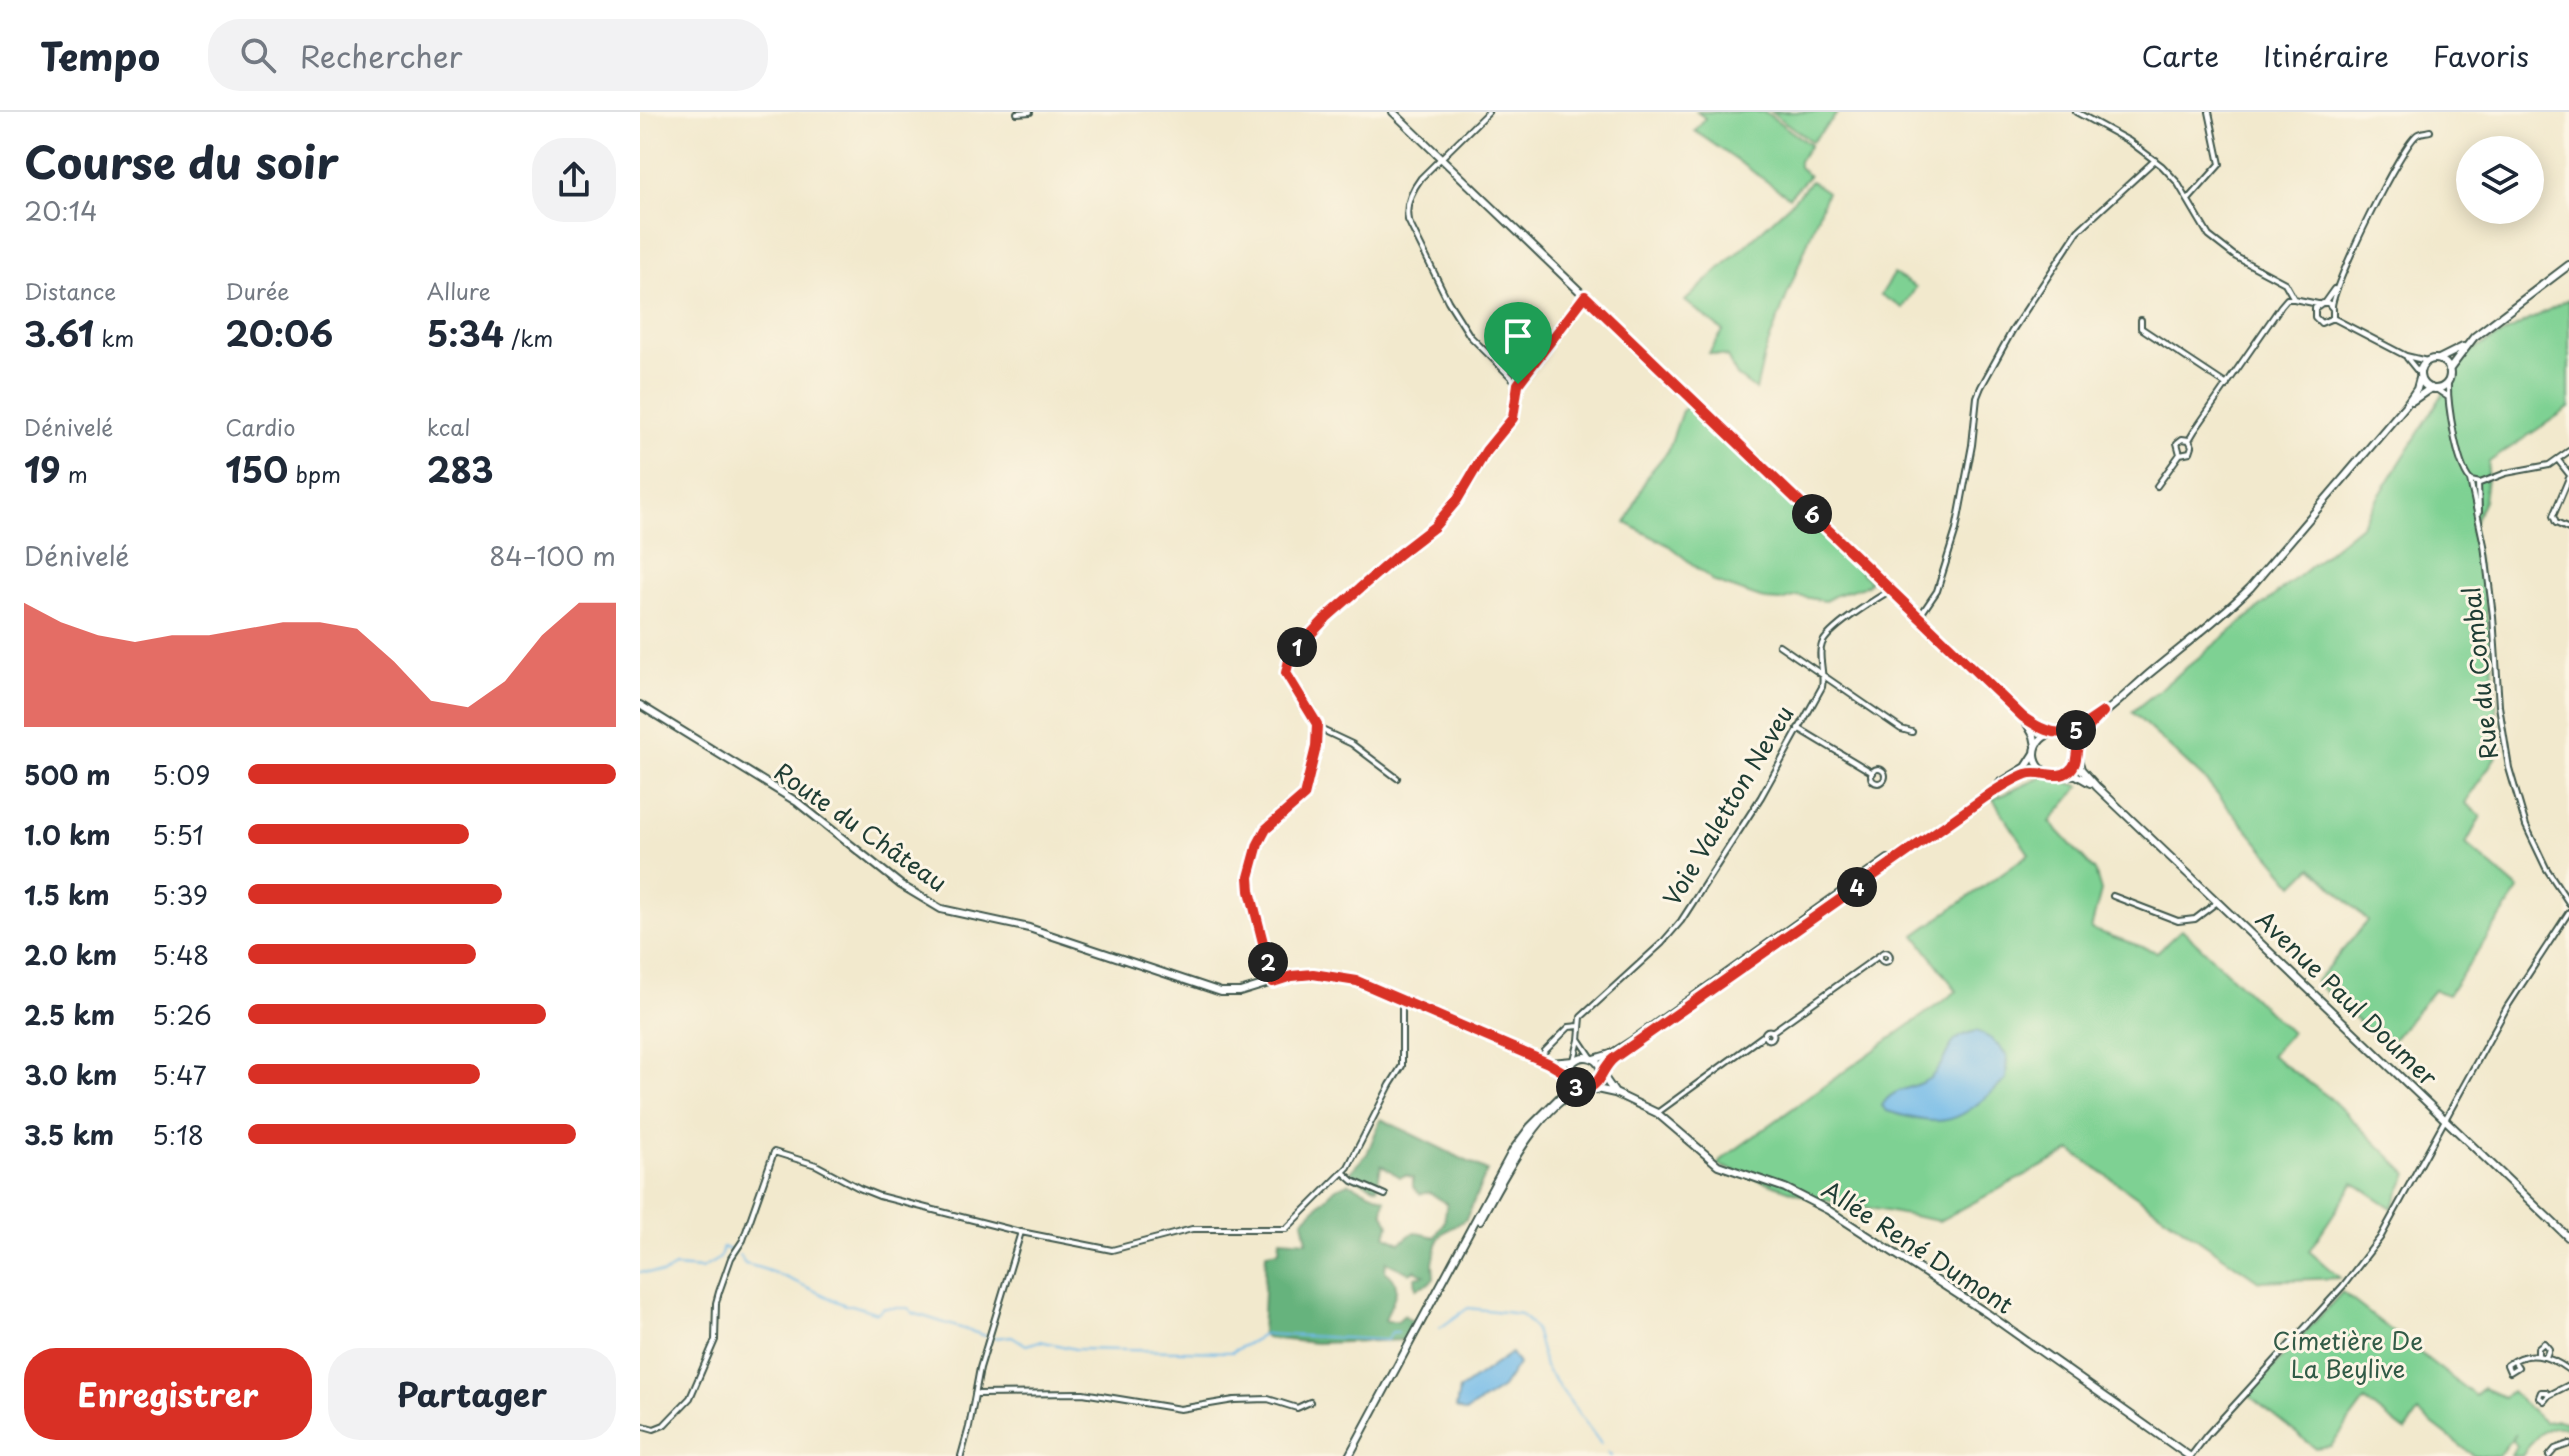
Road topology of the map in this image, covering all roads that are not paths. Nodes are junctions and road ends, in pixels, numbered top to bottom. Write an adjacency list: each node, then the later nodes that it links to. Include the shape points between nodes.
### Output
1 (1030, 112): 6 (street)
2 (1393, 112): 8 (main road)
3 (1488, 112): 8 (street)
4 (2076, 112): 9 (street)
5 (2209, 112): 10 (street, via 2220,164)
6 (1017, 113)
7 (2430, 131): 12 (street, via 2420,133 2407,150)
8 (1442, 159): 13 (main road); 28 (street, via 1414,187 1408,220 1470,336)
9 (2155, 160): 10 (street); 44 (street, via 2078,231 1981,387 1956,530 1937,591)
10 (2188, 200): 14 (street, via 2209,236 2285,283)
11 (2569, 265): 21 (main road)
12 (2336, 287): 16 (street); 17 (street)
13 (1585, 296): 28 (street); 44 (main road)
14 (2294, 299): 15 (street); 29 (street, via 2281,306)
15 (2304, 302): 16 (street); 18 (street)
16 (2321, 304): 17 (street); 18 (street)
17 (2332, 306): 19 (street)
18 (2314, 313): 19 (street, via 2321,323)
19 (2333, 318): 22 (street)
20 (2141, 320): 29 (street, via 2141,328)
21 (2466, 345): 23 (main road); 25 (main road)
22 (2406, 356): 24 (street); 26 (street)
23 (2439, 359): 24 (main road); 25 (main road)
24 (2427, 361): 26 (main road)
25 (2449, 370): 27 (main road)
26 (2420, 376): 30 (main road, via 2424,385); 32 (main road)
27 (2448, 380): 30 (main road); 31 (street, Rue du Combal)
28 (1518, 384): 50 (street, via 1513,418 1457,500 1434,527 1327,617 1290,656 1286,673)
29 (2227, 385): 33 (street)
30 (2434, 388): 31 (street); 32 (main road)
31 (2449, 398): 38 (street, Rue du Combal, via 2453,435)
32 (2406, 405): 48 (main road, via 2250,588)
33 (2189, 440): 35 (street, via 2192,450); 35 (street, via 2177,443)
34 (2569, 451): 36 (street)
35 (2180, 454): 40 (street)
36 (2558, 460): 37 (street); 39 (street)
37 (2569, 476): 42 (street, via 2553,516)
38 (2470, 480): 39 (street); 41 (street, Rue du Combal)
39 (2478, 483): 41 (street, Rue du Combal)
40 (2157, 486)
41 (2480, 522): 64 (street, Rue du Combal, via 2509,768 2527,827)
42 (2569, 529)
43 (1883, 595): 46 (street, Voie Valetton Neveu, via 1822,644)
44 (1920, 616): 49 (main road)
45 (1779, 645): 46 (street)
46 (1824, 675): 51 (street, Voie Valetton Neveu); 52 (street)
47 (640, 705): 67 (main road, Route du Château, via 797,802 941,909 1029,928 1221,992)
48 (2103, 712): 54 (main road); 56 (main road, via 2084,733)
49 (2023, 717): 53 (main road); 55 (main road)
50 (1318, 728): 60 (street, via 1352,744); 67 (street, via 1304,796 1266,829 1249,877)
51 (1798, 728): 58 (street); 69 (street, Voie Valetton Neveu, via 1761,797 1673,932 1589,1008)
52 (1912, 732)
53 (2053, 733): 54 (main road); 55 (main road, via 2042,738)
54 (2063, 734): 56 (main road)
55 (2036, 751): 57 (main road); 72 (main road, via 2026,767 1630,1042)
56 (2077, 753): 59 (main road); 61 (main road, via 2081,769)
57 (2045, 772): 59 (main road); 75 (main road, via 2028,773 1987,796 1614,1058)
58 (1873, 773)
59 (2064, 774): 61 (main road)
60 (1397, 778)
61 (2097, 787): 63 (main road, Avenue Paul Doumer)
62 (2113, 896): 63 (street, via 2178,921 2195,919)
63 (2218, 902): 81 (main road, Avenue Paul Doumer)
64 (2569, 903)
65 (2569, 912): 81 (street, via 2507,1007)
66 (1880, 955): 80 (street, via 1772,1032 1773,1038 1764,1035)
67 (1273, 982): 68 (main road, Route du Château, via 1313,974 1336,976)
68 (1402, 999): 74 (main road, Route du Château); 82 (street, via 1402,1066)
69 (1579, 1026): 70 (street); 71 (street, Voie Valetton Neveu, via 1569,1027)
70 (1579, 1040): 72 (street); 73 (street)
71 (1544, 1052)
72 (1593, 1058): 73 (main road); 75 (main road)
73 (1573, 1061): 74 (main road); 76 (main road)
74 (1548, 1063): 76 (main road, Route du Château)
75 (1602, 1073): 77 (main road); 79 (main road, Allée René Dumont)
76 (1569, 1078): 78 (main road); 97 (main road, via 1561,1096 1513,1150)
77 (1592, 1088): 78 (main road); 79 (main road, Allée René Dumont)
78 (1583, 1089): 97 (main road, via 1557,1106 1518,1152)
79 (1615, 1093): 80 (main road, Allée René Dumont)
80 (1657, 1113): 98 (main road, Allée René Dumont, via 1718,1165 1785,1188 1841,1219)
81 (2446, 1119): 85 (main road, Avenue Paul Doumer); 98 (street, via 2364,1262)
82 (1343, 1172): 83 (street); 84 (street, via 1286,1229 1192,1229 1112,1250)
83 (1385, 1195)
84 (1021, 1232): 91 (street); 94 (street, via 879,1196 816,1165 774,1152 719,1292 715,1340 690,1398 664,1425)
85 (2569, 1238)
86 (2538, 1355): 87 (street); 87 (street, via 2544,1343 2549,1349); 88 (street)
87 (2546, 1357): 89 (street)
88 (2514, 1361)
89 (2569, 1370)
90 (2569, 1385): 92 (street)
91 (975, 1394): 93 (street, via 1083,1393 1180,1409 1234,1400 1268,1399 1297,1408); 96 (street)
92 (2549, 1395)
93 (1310, 1402)
94 (640, 1425)
95 (2569, 1444): 99 (street)
96 (961, 1456)
97 (1351, 1456)
98 (2190, 1456)
99 (2549, 1456)

